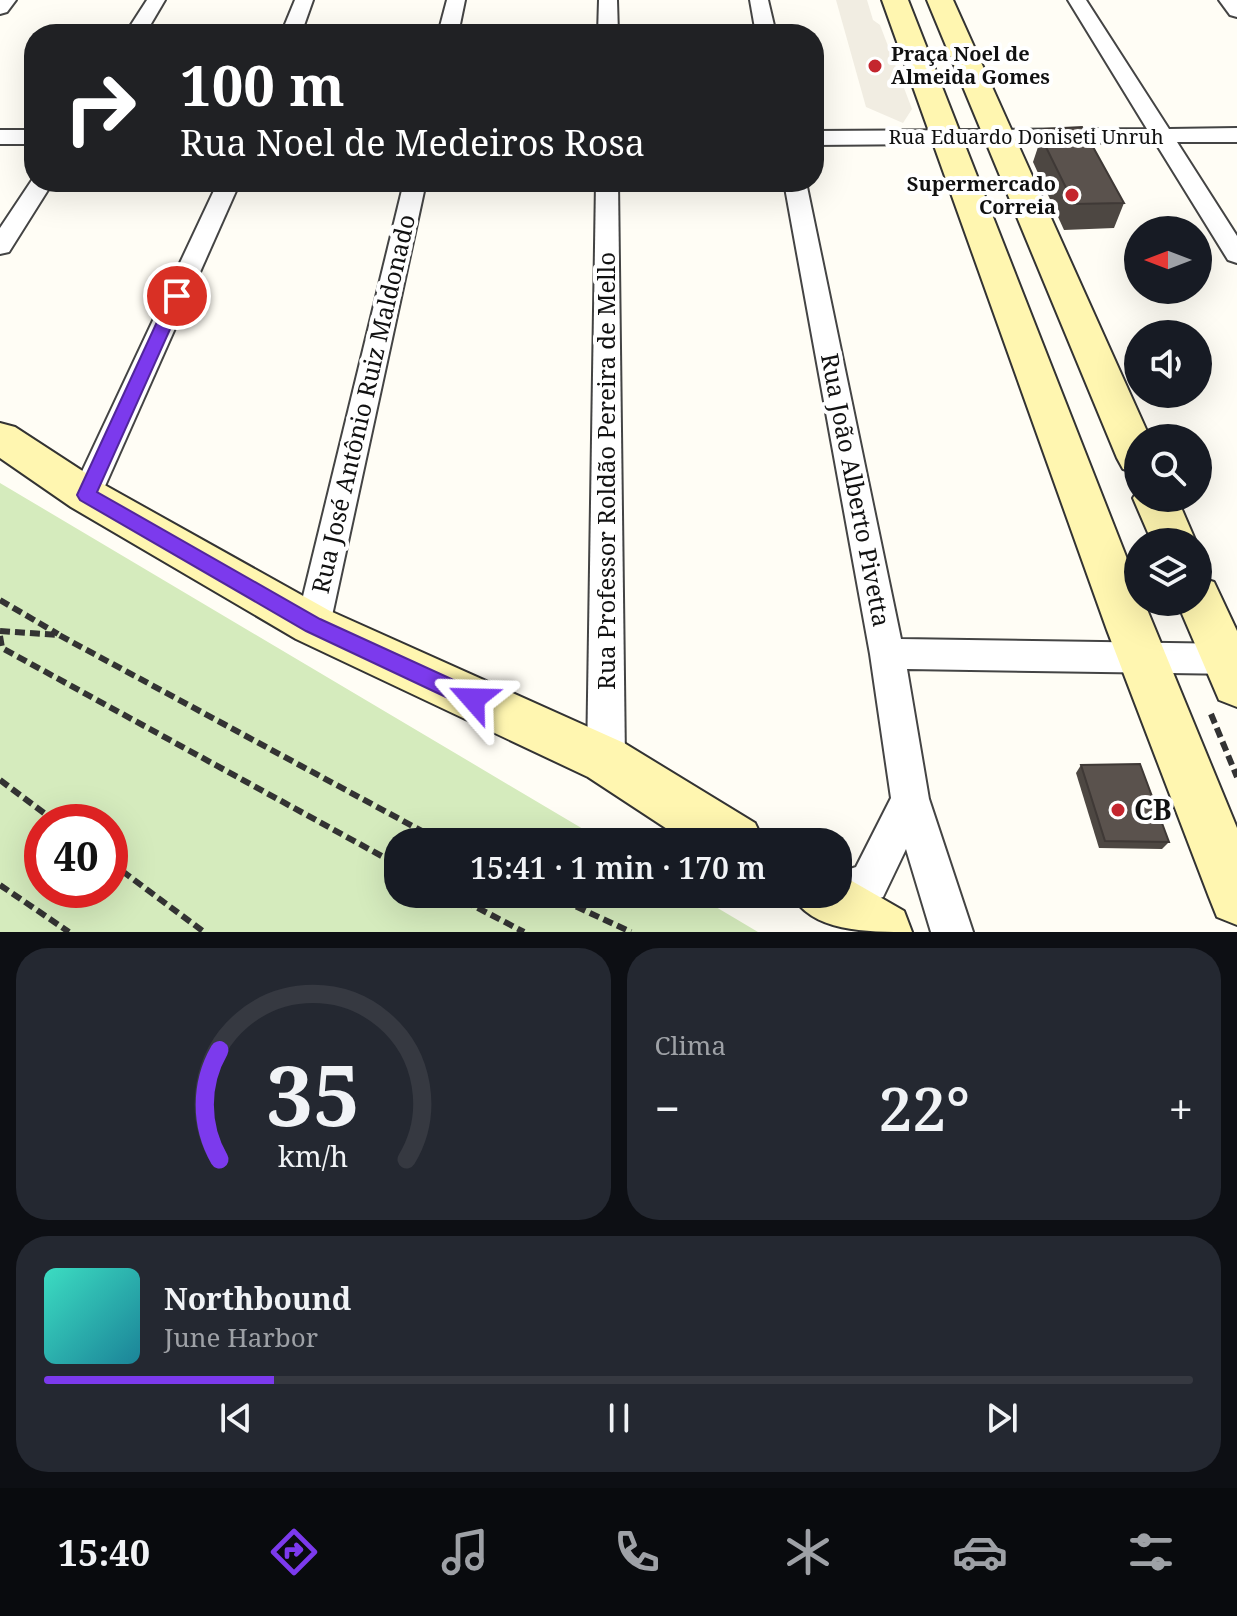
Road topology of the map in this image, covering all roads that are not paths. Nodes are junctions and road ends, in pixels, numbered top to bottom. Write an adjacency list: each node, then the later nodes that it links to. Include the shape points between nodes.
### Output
1 (7, 0): 11 (street)
2 (156, 0): 13 (street)
3 (304, 0): 14 (street)
4 (456, 0): 15 (street)
5 (608, 0): 16 (street)
6 (759, 0): 17 (street)
7 (895, 0): 22 (main road)
8 (940, 0): 23 (main road)
9 (1077, 0): 19 (street)
10 (1228, 0): 12 (street)
11 (0, 8)
12 (1237, 11)
13 (141, 24)
14 (295, 24)
15 (450, 24)
16 (608, 24)
17 (764, 24)
18 (1237, 135): 19 (street, Rua Eduardo Doniseti Unruh)
19 (1162, 136): 23 (street, Rua Eduardo Doniseti Unruh); 31 (street)
20 (0, 137): 21 (street)
21 (24, 137)
22 (947, 137): 23 (street, Rua Eduardo Doniseti Unruh); 24 (street, Rua Eduardo Doniseti Unruh); 38 (main road)
23 (997, 137): 32 (main road)
24 (824, 138)
25 (36, 192): 30 (street)
26 (224, 192): 34 (street)
27 (413, 192): 36 (street, Rua José Antônio Ruiz Maldonado)
28 (607, 192): 40 (street, Rua Professor Roldão Pereira de Mello)
29 (797, 192): 37 (street, Rua João Alberto Pivetta)
30 (0, 247)
31 (1237, 255)
32 (1124, 426)
33 (0, 438): 34 (main road)
34 (86, 495): 36 (main road)
35 (1205, 616): 39 (main road)
36 (313, 625): 40 (main road)
37 (887, 654): 38 (street); 41 (street, Rua João Alberto Pivetta)
38 (1143, 660): 39 (street); 44 (main road)
39 (1227, 678)
40 (606, 760): 42 (main road)
41 (910, 799): 43 (street, via 869,883); 47 (street, Rua João Alberto Pivetta)
42 (714, 828)
43 (852, 888)
44 (1237, 897)
45 (849, 908): 46 (main road)
46 (883, 932)
47 (952, 932)

